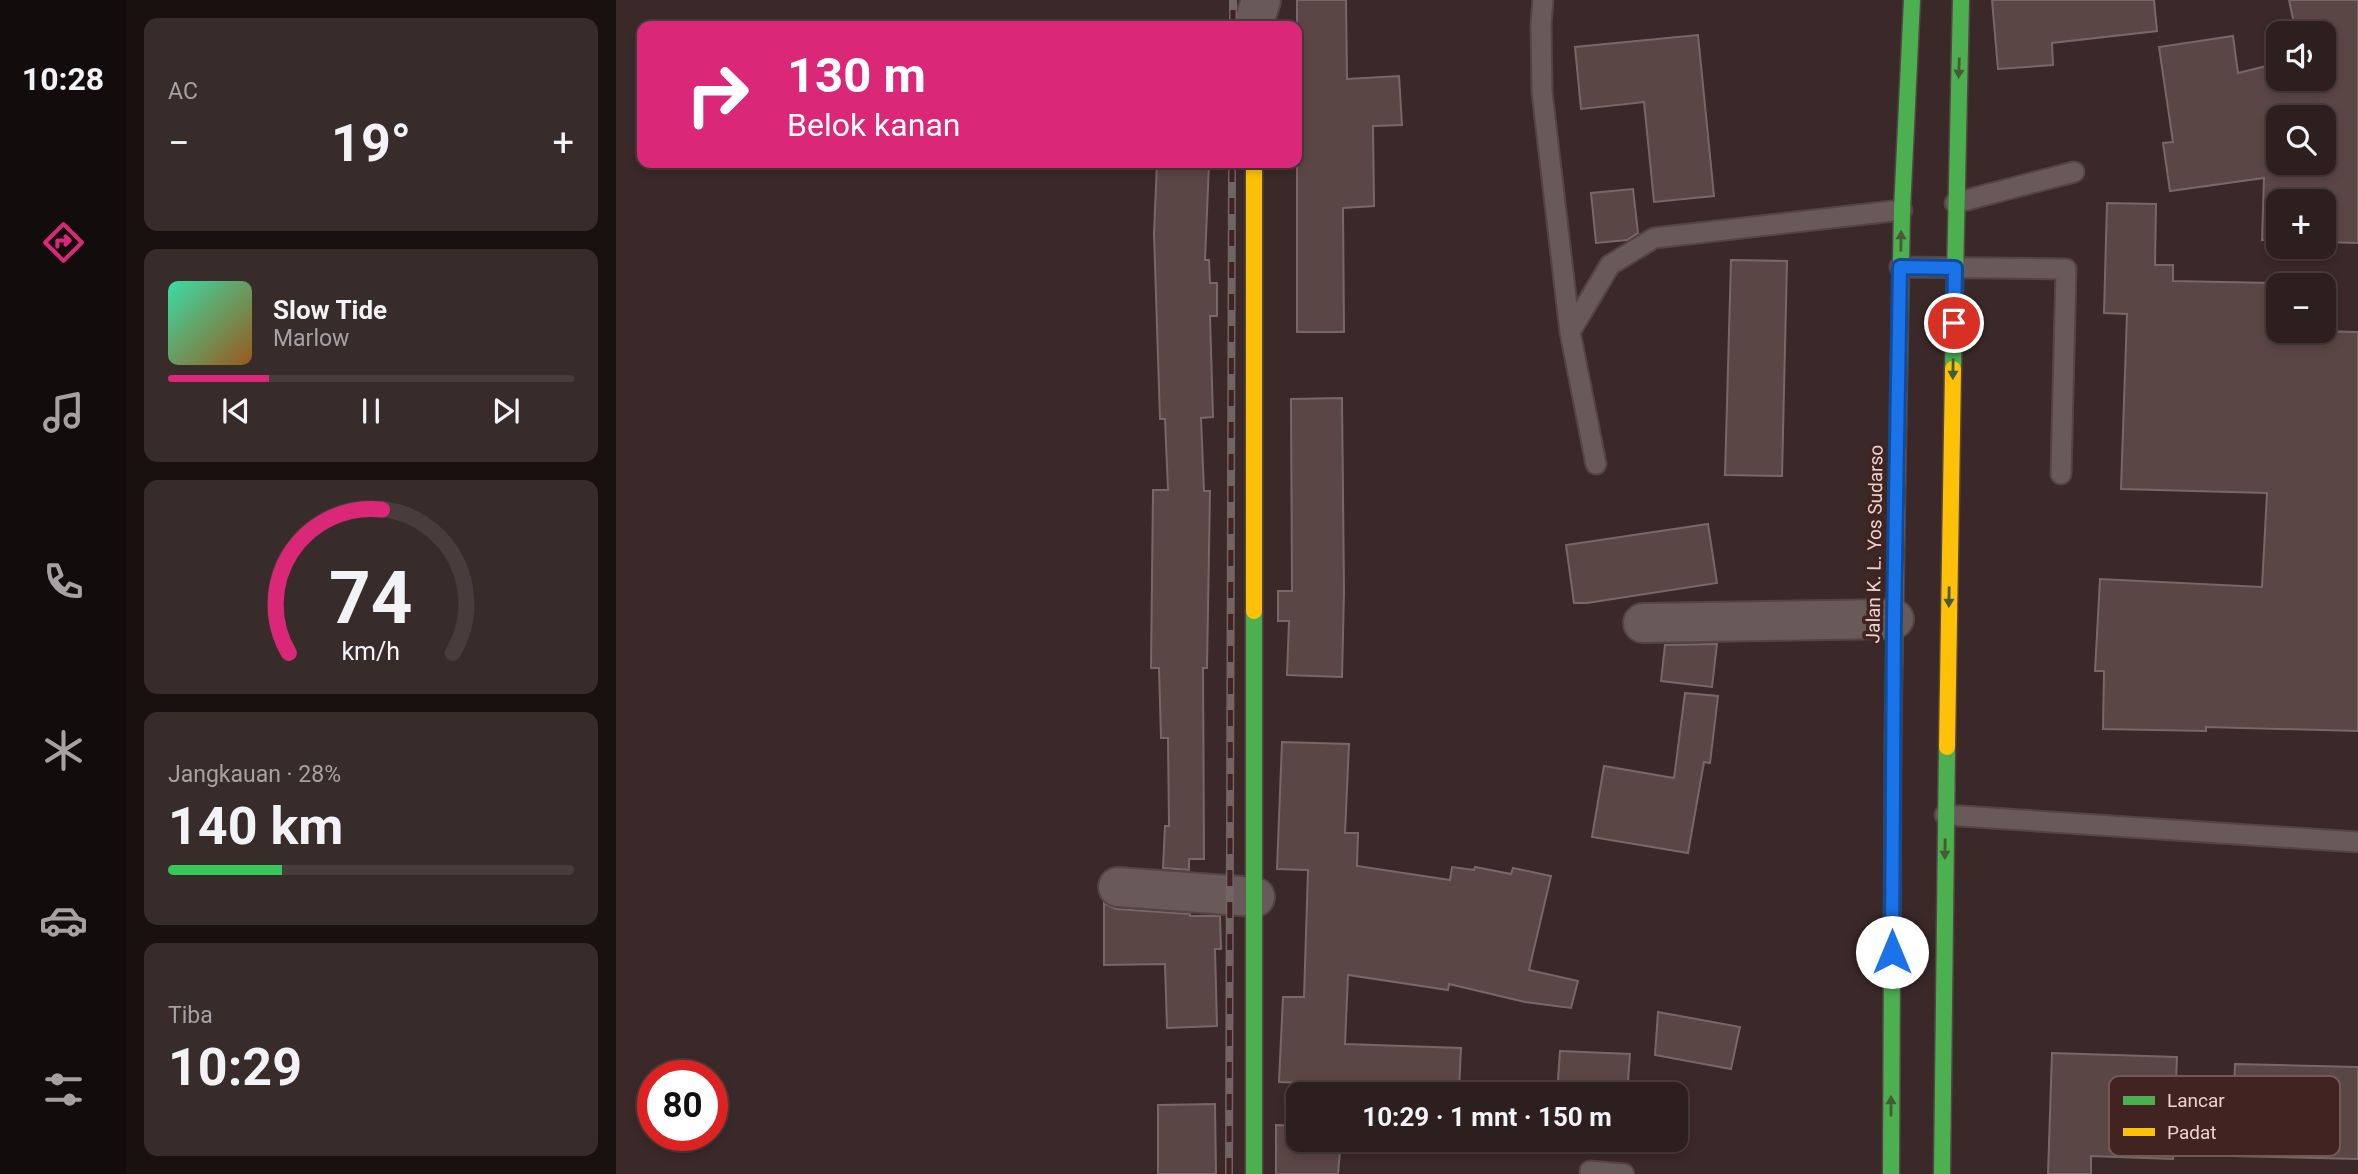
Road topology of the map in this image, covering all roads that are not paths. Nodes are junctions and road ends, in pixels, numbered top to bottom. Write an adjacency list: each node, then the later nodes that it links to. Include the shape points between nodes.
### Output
1 (1261, 0): 5 (street)
2 (1542, 0): 12 (lane, via 1542,92)
3 (1912, 0): 9 (main road, Jalan K. L. Yos Sudarso)
4 (1961, 0): 8 (main road, one-way to 8)
5 (1255, 21)
6 (1254, 168): 20 (main road)
7 (2074, 172): 8 (lane)
8 (1955, 203): 11 (main road)
9 (1902, 210): 10 (main road, Jalan K. L. Yos Sudarso, one-way to 9); 12 (lane, via 1654,238 1610,265)
10 (1900, 267): 11 (lane); 15 (main road, Jalan K. L. Yos Sudarso)
11 (1955, 268): 14 (lane, via 2066,269); 17 (main road, one-way to 17)
12 (1570, 332): 13 (lane)
13 (1596, 464)
14 (2061, 474)
15 (1894, 619): 16 (street); 24 (main road, Jalan K. L. Yos Sudarso, one-way to 15)
16 (1643, 623)
17 (1945, 815): 18 (lane); 25 (main road, one-way to 25)
18 (2358, 842)
19 (1118, 887): 20 (street)
20 (1255, 897): 22 (main road)
21 (1590, 1171): 23 (lane)
22 (1254, 1174)
23 (1624, 1174)
24 (1891, 1174)
25 (1941, 1174)

